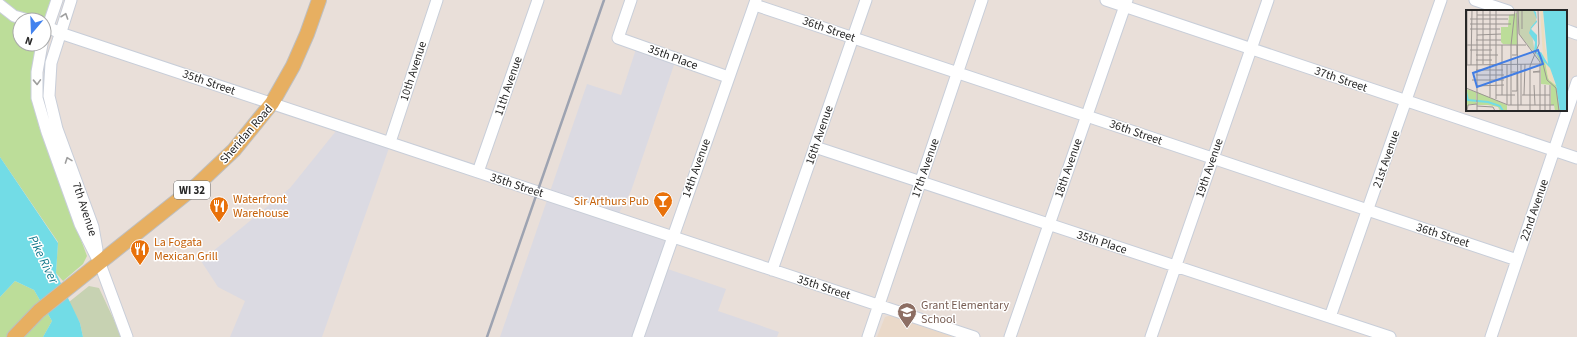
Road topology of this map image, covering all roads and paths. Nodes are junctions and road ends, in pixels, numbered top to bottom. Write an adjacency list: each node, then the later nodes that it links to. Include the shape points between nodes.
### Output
1 (57, 0): 17 (street)
2 (71, 0): 21 (street, 7th Avenue, one-way to 2)
3 (319, 0): 30 (main road, Sheridan Road / WI 32, via 293,66)
4 (437, 0): 32 (street, 10th Avenue)
5 (538, 0): 37 (street, 11th Avenue)
6 (631, 0): 27 (street, 35th Place, via 618,38)
7 (866, 0): 23 (street, 16th Avenue)
8 (982, 0): 26 (street, 17th Avenue)
9 (1106, 0): 14 (street, 37th Street)
10 (1268, 0): 24 (street, 19th Avenue)
11 (1441, 0): 29 (street, 21st Avenue)
12 (1475, 0): 16 (street)
13 (756, 2): 23 (street, 36th Street); 27 (street, 14th Avenue)
14 (1126, 3): 24 (street, 37th Street); 31 (street, 18th Avenue)
15 (0, 5): 18 (street)
16 (1505, 10)
17 (52, 12)
18 (12, 14)
19 (1567, 30): 22 (street)
20 (52, 31): 21 (street, 35th Street)
21 (60, 32): 30 (street, 35th Street); 43 (street, 7th Avenue, one-way to 21, via 93,227 57,129 49,96 51,63)
22 (1577, 34)
23 (853, 38): 26 (street, 36th Street); 33 (street, 16th Avenue)
24 (1251, 49): 29 (street, 37th Street); 35 (street, 19th Avenue)
25 (41, 52): 43 (street, 7th Avenue, one-way to 43, via 37,72 39,104 80,224)
26 (958, 73): 31 (street, 36th Street); 38 (street, 17th Avenue)
27 (728, 77): 41 (street, 14th Avenue)
28 (1577, 82): 34 (street, 22nd Avenue)
29 (1406, 101): 34 (street, 37th Street); 39 (street, 21st Avenue)
30 (272, 104): 32 (street, 35th Street); 43 (main road, Sheridan Road / WI 32, via 234,150 197,185)
31 (1087, 116): 35 (street, 36th Street); 40 (street, 18th Avenue)
32 (390, 142): 37 (street, 35th Street)
33 (815, 147): 38 (street, 35th Place); 45 (street, 16th Avenue)
34 (1554, 150): 36 (street, 37th Street); 42 (street, 22nd Avenue)
35 (1213, 158): 39 (street, 36th Street); 44 (street, 19th Avenue)
36 (1577, 158)
37 (478, 172): 41 (street, 35th Street)
38 (920, 182): 40 (street, 35th Place); 46 (street, 17th Avenue)
39 (1368, 210): 42 (street, 36th Street); 47 (street, 21st Avenue)
40 (1049, 224): 44 (street, 35th Place); 53 (street, 18th Avenue)
41 (672, 236): 45 (street, 35th Street); 50 (street, 14th Avenue)
42 (1517, 260): 56 (street, 22nd Avenue)
43 (100, 264): 48 (main road, WI 32, via 39,311); 49 (street)
44 (1176, 266): 47 (street, 35th Place); 54 (street, 19th Avenue)
45 (772, 270): 46 (street, 35th Street)
46 (879, 305): 51 (street, 17th Avenue); 52 (street, 35th Street)
47 (1330, 317): 55 (street, 35th Place)
48 (14, 337)
49 (127, 337)
50 (638, 337)
51 (868, 337)
52 (974, 337)
53 (1010, 337)
54 (1151, 337)
55 (1390, 337)
56 (1491, 337)

